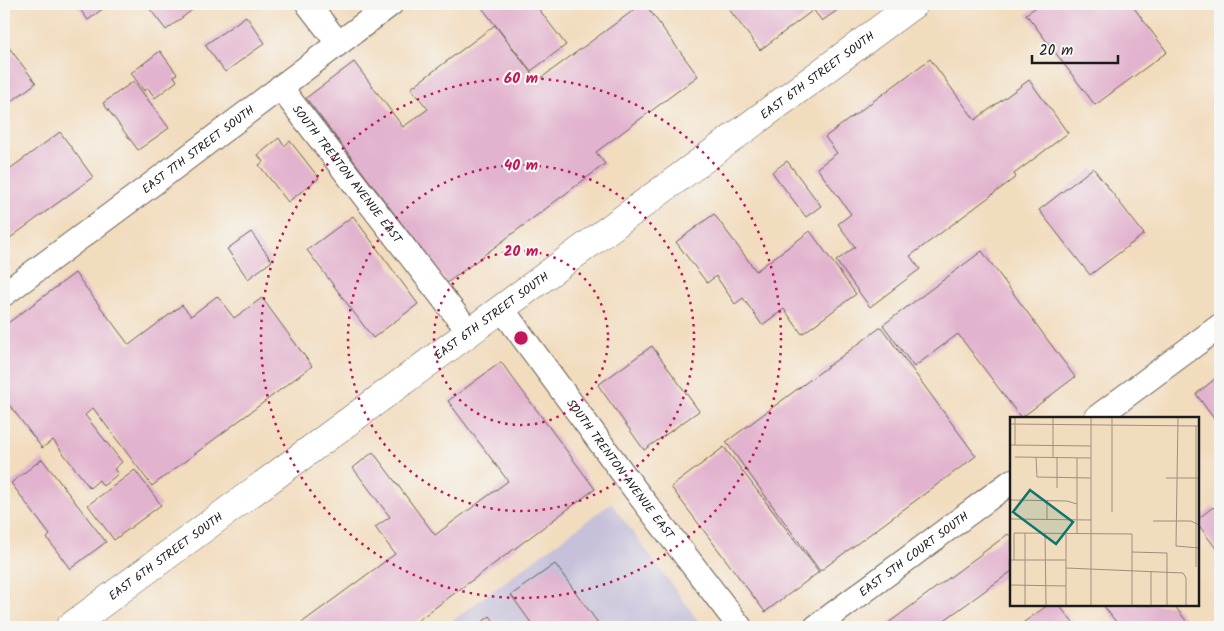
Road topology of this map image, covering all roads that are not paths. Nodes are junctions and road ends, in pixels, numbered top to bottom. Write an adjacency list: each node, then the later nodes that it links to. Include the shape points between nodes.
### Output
1 (308, 4): 4 (street)
2 (392, 4): 4 (street, EAST 7TH STREET SOUTH)
3 (914, 4): 7 (street, EAST 6TH STREET SOUTH)
4 (338, 43): 5 (street, EAST 7TH STREET SOUTH)
5 (280, 87): 6 (street, EAST 7TH STREET SOUTH); 9 (street, SOUTH TRENTON AVENUE EAST)
6 (4, 294)
7 (502, 309): 9 (street, EAST 6TH STREET SOUTH); 13 (street, SOUTH TRENTON AVENUE EAST)
8 (1220, 326): 10 (street)
9 (470, 333): 12 (street, EAST 6TH STREET SOUTH)
10 (1097, 417)
11 (1010, 482): 14 (street, EAST 5TH COURT SOUTH)
12 (70, 627)
13 (740, 627)
14 (816, 627)

